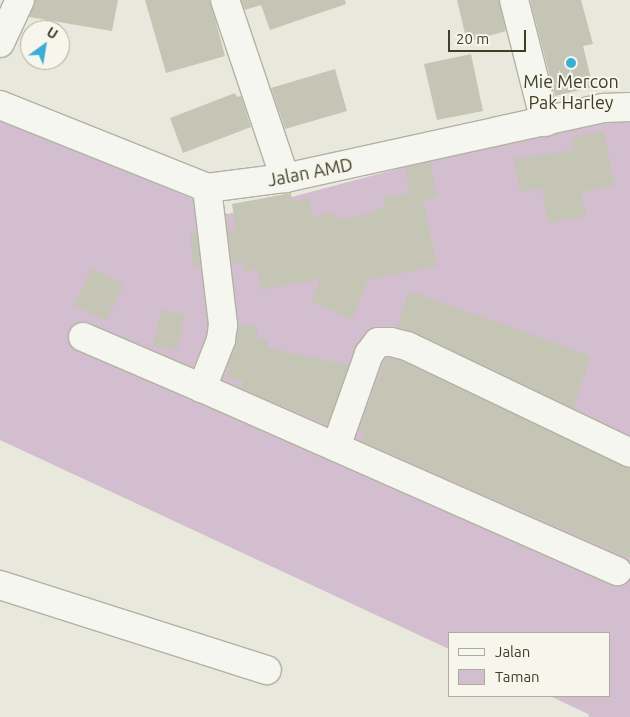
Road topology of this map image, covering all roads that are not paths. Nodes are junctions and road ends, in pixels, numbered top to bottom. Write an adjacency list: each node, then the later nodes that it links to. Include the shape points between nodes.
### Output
1 (20, 0): 4 (street)
2 (225, 0): 8 (street)
3 (514, 0): 7 (street)
4 (0, 42)
5 (0, 105): 9 (street, Jalan AMD)
6 (630, 107): 7 (street, Jalan AMD, via 604,108)
7 (545, 122): 8 (street, Jalan AMD)
8 (285, 178): 9 (street, Jalan AMD)
9 (207, 188): 11 (street, via 223,325 221,340)
10 (82, 337): 11 (street)
11 (202, 388): 12 (street)
12 (336, 447): 13 (street, via 370,354 378,342 391,342 407,346); 14 (street)
13 (630, 453)
14 (617, 571)
15 (0, 585): 16 (street)
16 (267, 670)

